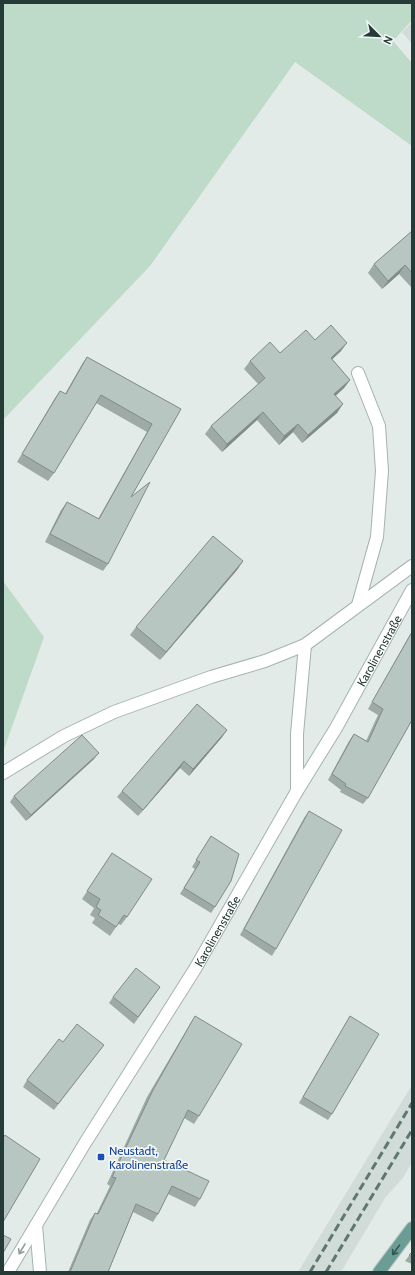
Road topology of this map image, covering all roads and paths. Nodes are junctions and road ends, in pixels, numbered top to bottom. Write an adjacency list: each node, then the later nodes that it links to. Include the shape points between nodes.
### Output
1 (358, 373): 4 (street, via 379,426 382,472 377,537)
2 (412, 566): 4 (street)
3 (412, 590): 7 (street, Karolinenstraße, via 336,728)
4 (358, 605): 5 (street)
5 (305, 646): 6 (street, via 114,712 64,736); 7 (street, via 297,734)
6 (3, 773)
7 (297, 791): 8 (street, Karolinenstraße, via 195,969)
8 (36, 1225): 10 (street, Karolinenstraße, one-way to 10); 11 (street)
9 (412, 1228): 12 (main road, one-way to 12)
10 (8, 1272)
11 (40, 1272)
12 (379, 1272)

